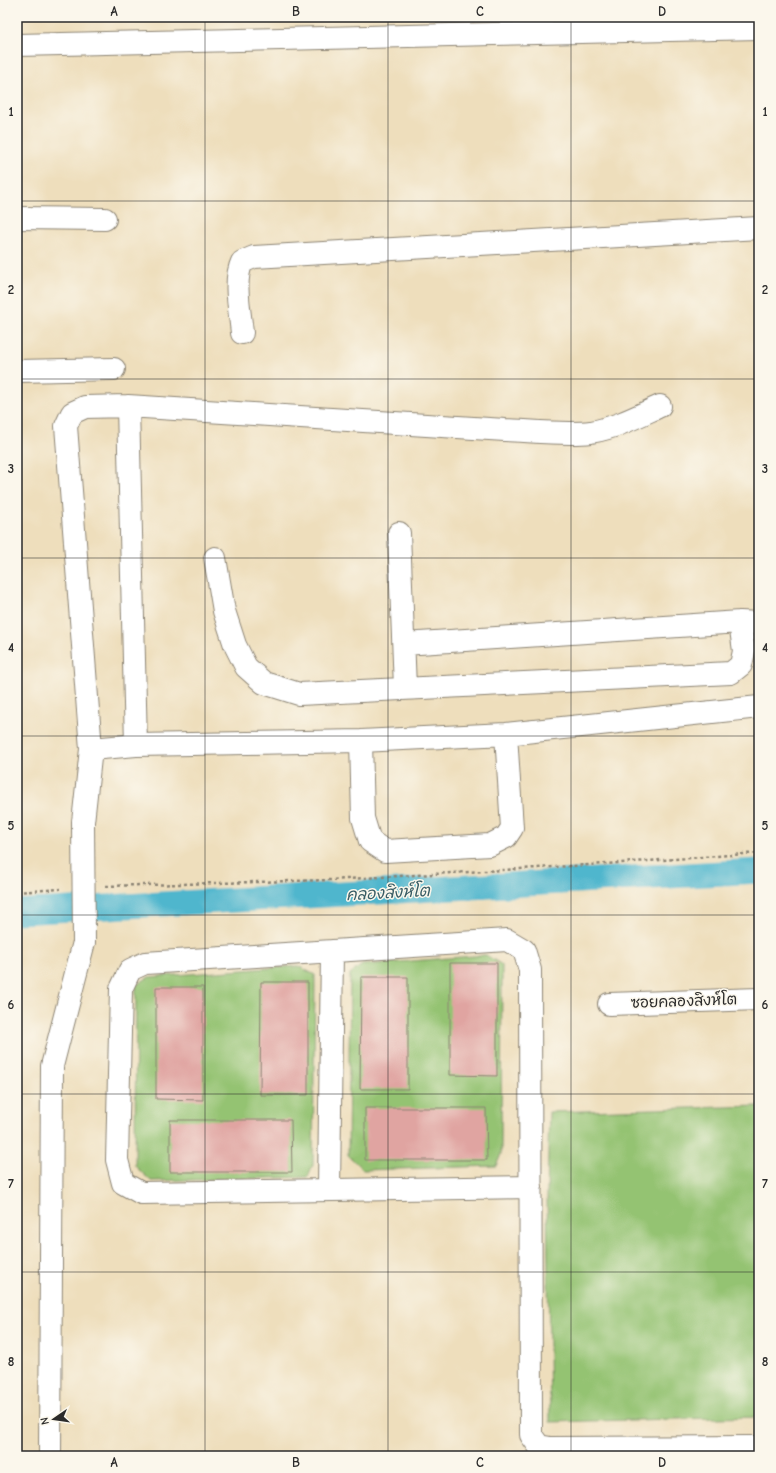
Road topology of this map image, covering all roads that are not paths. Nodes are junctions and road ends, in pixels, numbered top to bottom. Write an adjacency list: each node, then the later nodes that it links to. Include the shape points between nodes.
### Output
1 (759, 28): 2 (street)
2 (17, 45)
3 (17, 218): 4 (street)
4 (105, 219)
5 (759, 228): 6 (street, via 254,258 242,262 237,280)
6 (242, 333)
7 (114, 369): 8 (street)
8 (17, 370)
9 (128, 406): 10 (street, via 566,432 591,432 623,423); 19 (street); 20 (street, via 85,407 72,413 66,426)
10 (660, 406)
11 (399, 533): 14 (street)
12 (215, 558): 15 (street, via 224,611 235,645 246,667 264,683 300,694)
13 (749, 623): 14 (street); 15 (street, via 741,665 731,673)
14 (404, 644): 15 (street)
15 (405, 688)
16 (759, 707): 17 (street)
17 (506, 734): 18 (street); 18 (street, via 512,828 506,837 490,845 385,851 370,841 363,818)
18 (361, 741): 19 (street)
19 (136, 745): 20 (street)
20 (91, 749): 27 (street, bridge, via 83,822 84,942 52,1066)
21 (332, 951): 24 (street, via 507,940 524,950 530,970); 25 (street); 25 (street, via 145,963 130,970 121,989 117,1160 124,1183 140,1193)
22 (759, 999): 23 (street, ซอยคลองสิงห์โต)
23 (609, 1004)
24 (531, 1187): 25 (street); 26 (street, via 531,1435 539,1446)
25 (329, 1190)
26 (759, 1447)
27 (50, 1456)

